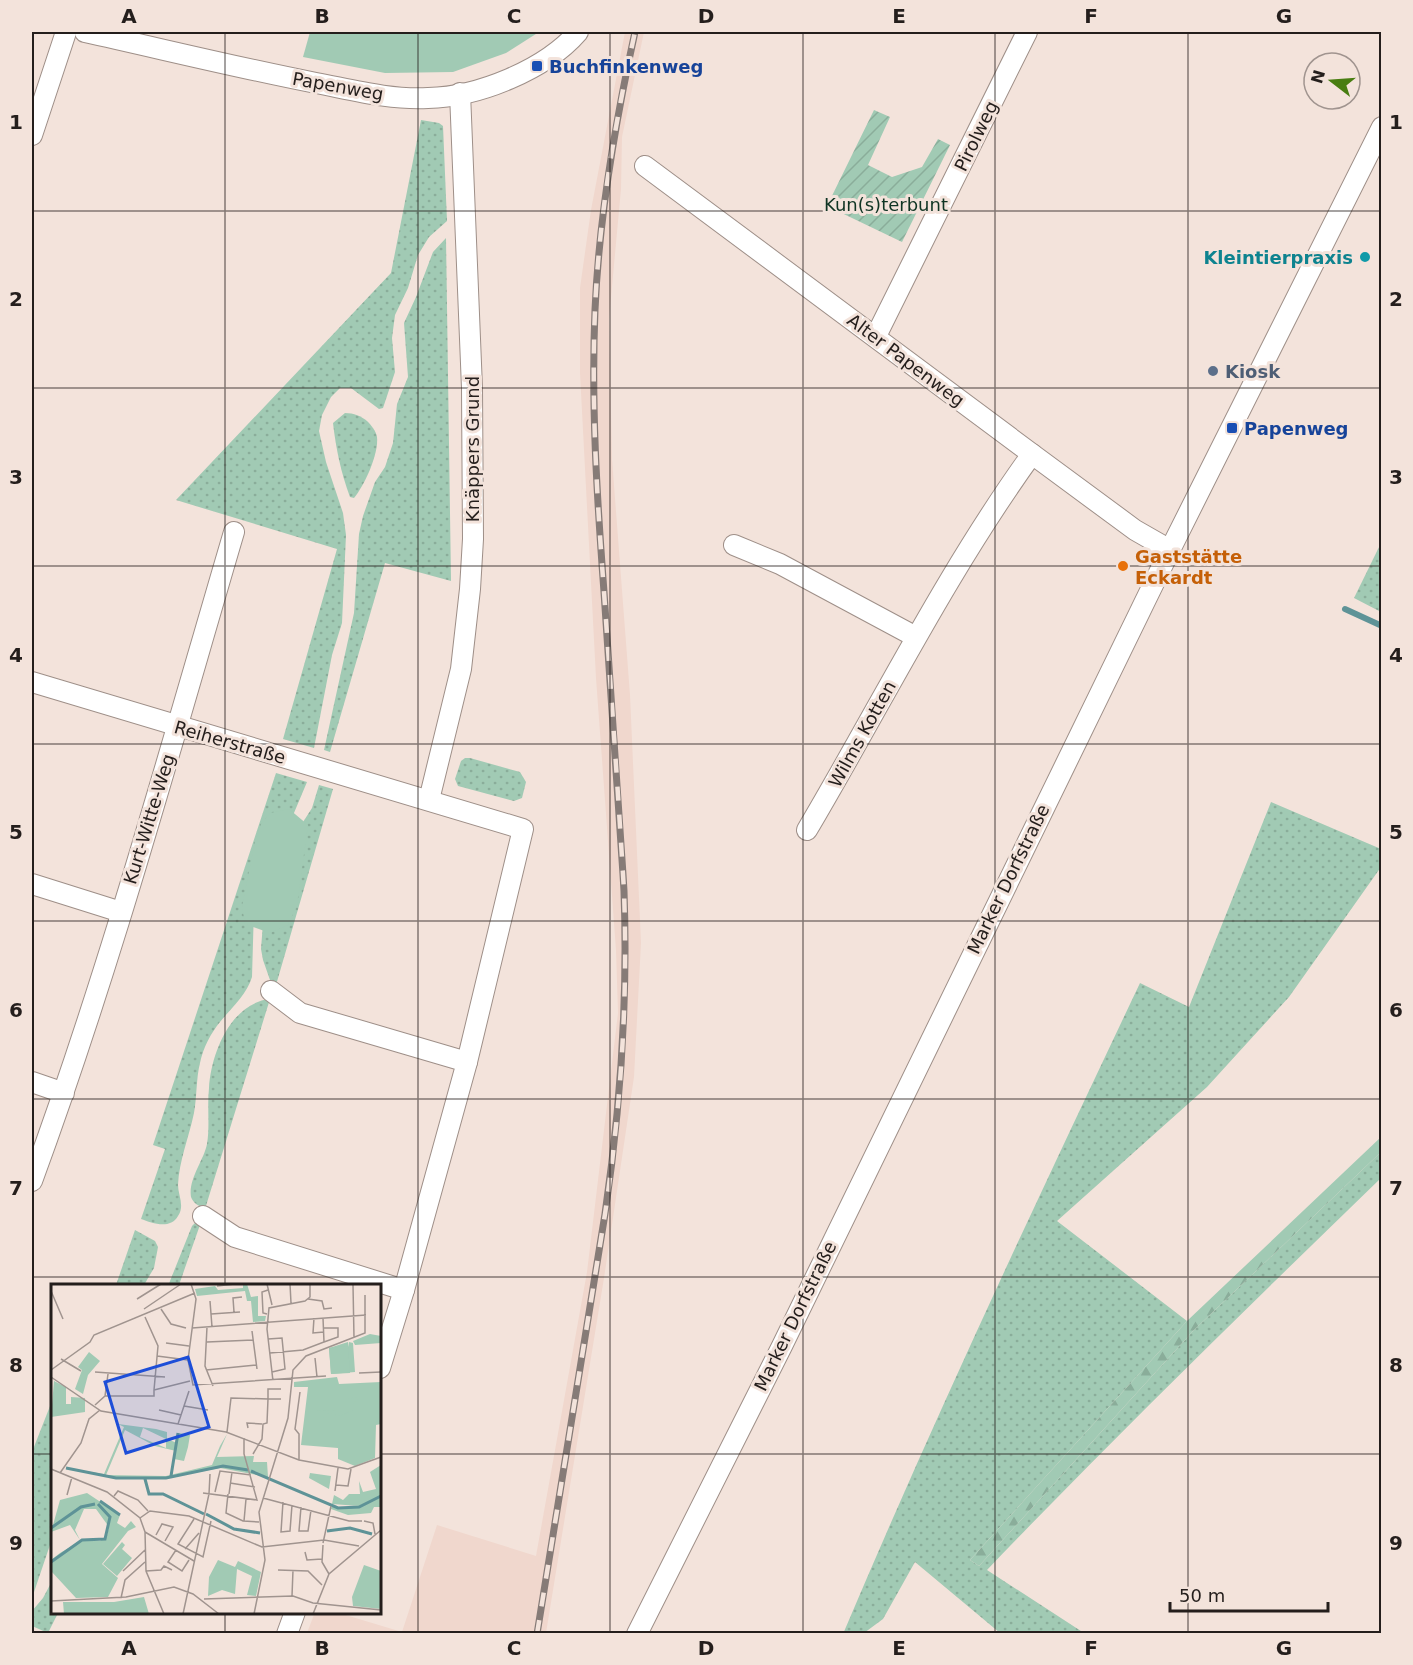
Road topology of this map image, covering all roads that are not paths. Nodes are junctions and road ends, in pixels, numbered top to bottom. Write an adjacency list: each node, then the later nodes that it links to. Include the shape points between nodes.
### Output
1 (66, 32): 7 (street)
2 (86, 32): 5 (street, Papenweg, via 369,93 429,98)
3 (578, 32): 5 (street, Papenweg, via 537,66 490,86)
4 (1027, 32): 9 (street, Pirolweg)
5 (460, 93): 17 (street, Knäppers Grund, via 472,388 473,539 461,669)
6 (1382, 126): 13 (street, Marker Dorfstraße)
7 (32, 135)
8 (645, 166): 9 (street, Alter Papenweg)
9 (876, 336): 10 (street, Alter Papenweg)
10 (1032, 454): 13 (street, Alter Papenweg, via 1135,530); 14 (street, Wilms Kotten, via 996,504)
11 (234, 532): 16 (street, Kurt-Witte-Weg)
12 (734, 545): 14 (street, via 780,564)
13 (1170, 550): 31 (street, Marker Dorfstraße)
14 (916, 638): 18 (street, Wilms Kotten)
15 (32, 682): 16 (street, Reiherstraße)
16 (177, 727): 17 (street, Reiherstraße); 20 (street, Kurt-Witte-Weg)
17 (429, 800): 22 (street, Reiherstraße, via 523,829)
18 (807, 830)
19 (32, 884): 20 (street)
20 (121, 912): 24 (street, Kurt-Witte-Weg)
21 (271, 991): 22 (street, via 300,1013)
22 (467, 1062): 27 (street)
23 (32, 1082): 24 (street)
24 (64, 1093): 25 (street, Kurt-Witte-Weg)
25 (32, 1181)
26 (203, 1216): 27 (street, via 235,1237)
27 (404, 1290): 28 (street)
28 (381, 1365)
29 (294, 1614): 30 (street)
30 (287, 1634)
31 (638, 1634)

